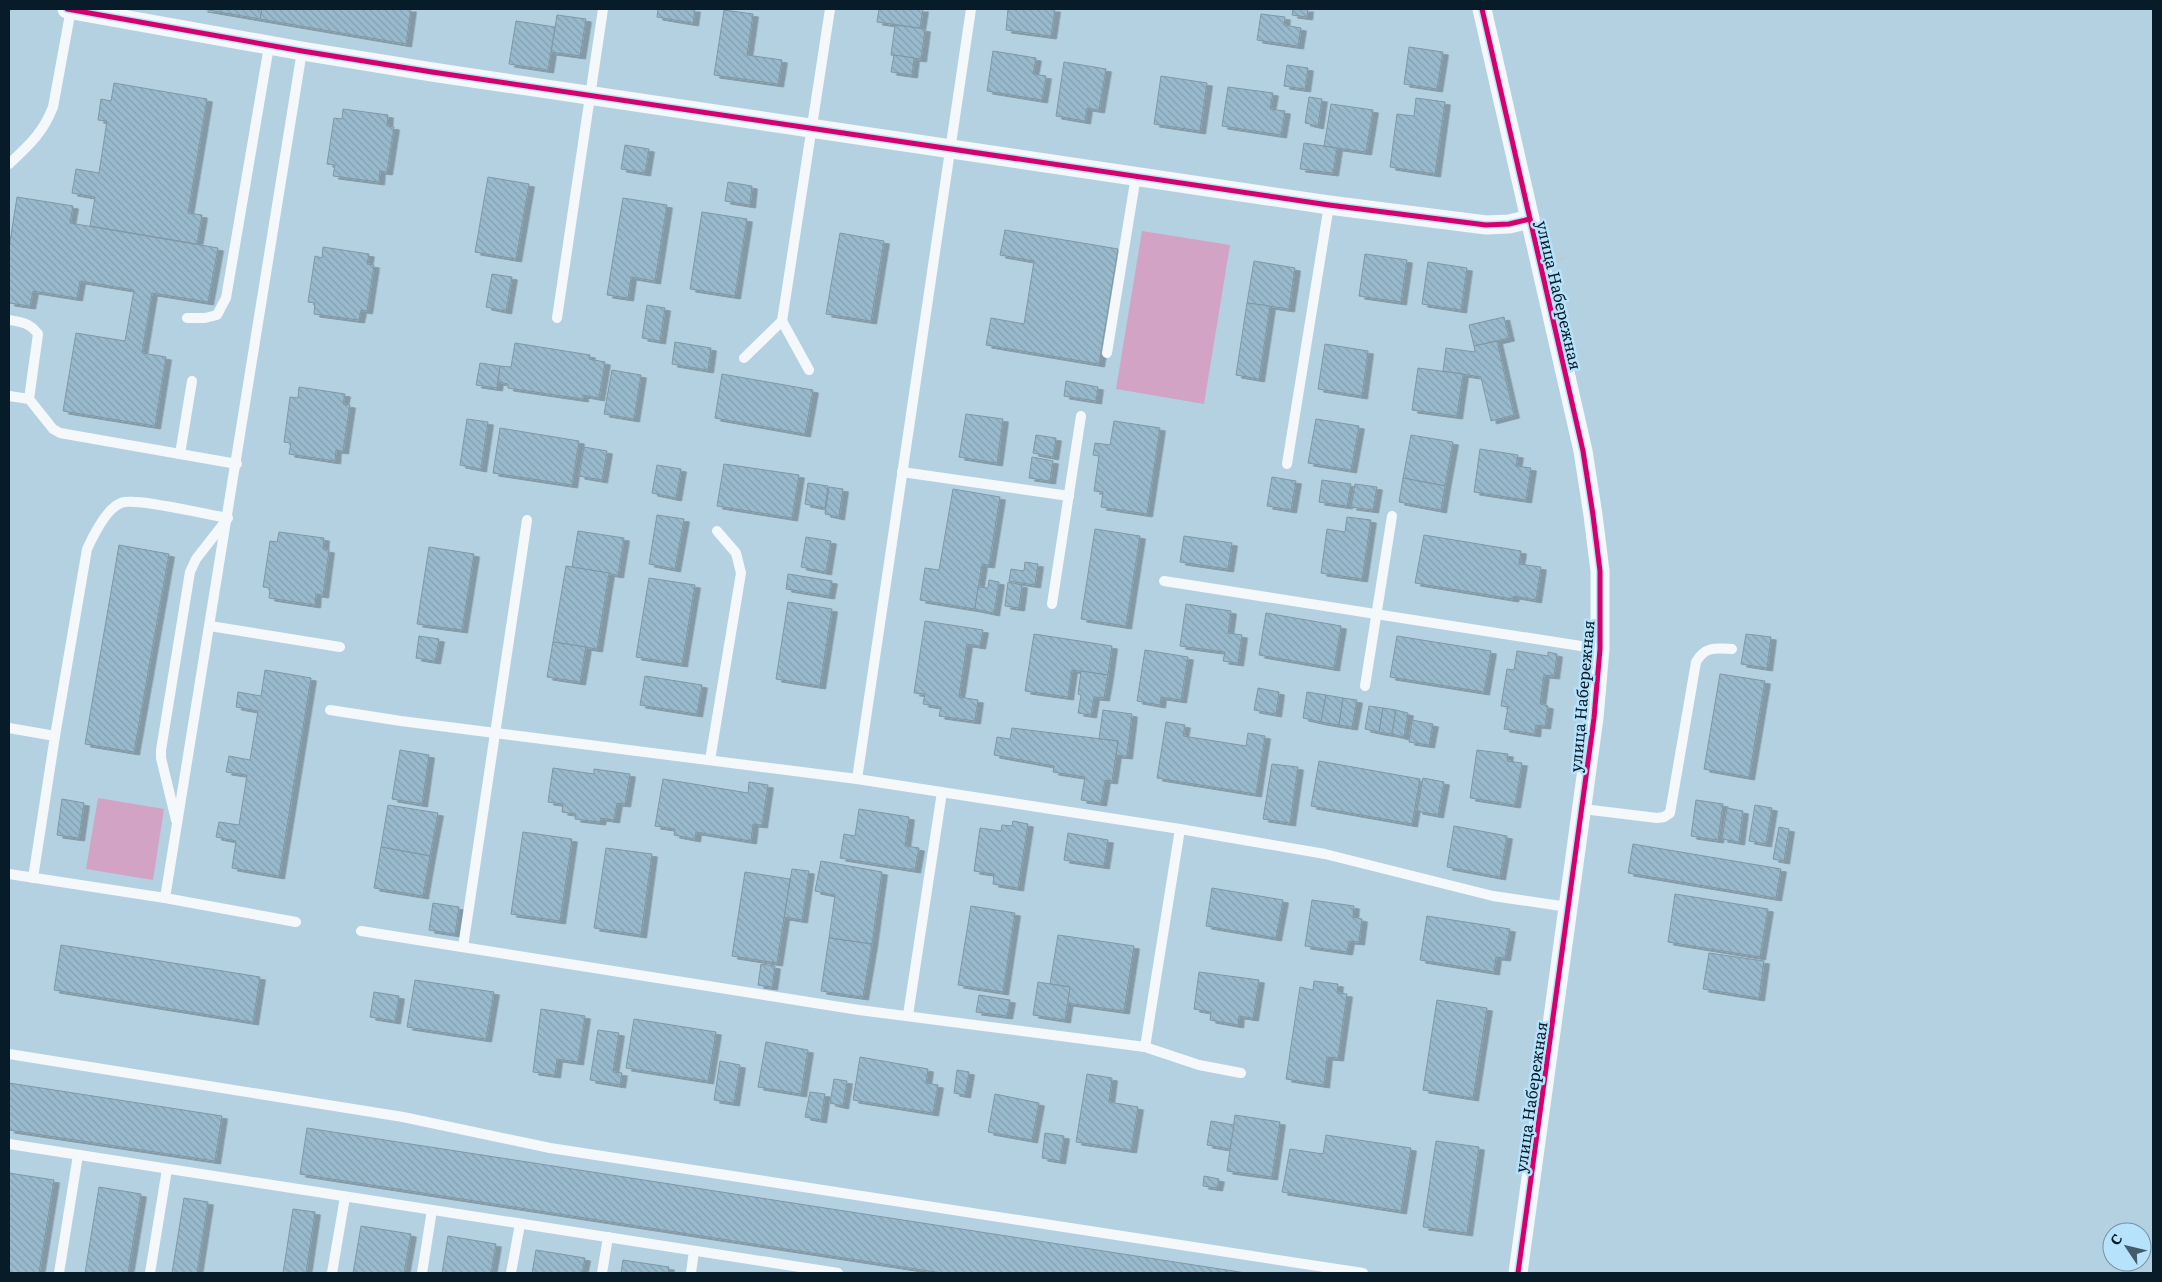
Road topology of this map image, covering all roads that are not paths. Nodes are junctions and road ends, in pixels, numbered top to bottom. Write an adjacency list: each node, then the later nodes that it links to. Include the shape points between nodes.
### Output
1 (69, 9): 6 (street); 11 (lane, via 53,107 40,134)
2 (603, 9): 8 (lane)
3 (830, 9): 9 (lane)
4 (971, 9): 10 (lane)
5 (1482, 9): 14 (street, улица Набережная)
6 (269, 46): 7 (street); 15 (lane, via 226,298 217,315)
7 (302, 51): 8 (street); 27 (lane)
8 (590, 96): 9 (street); 16 (lane)
9 (812, 128): 10 (street); 18 (lane)
10 (950, 149): 12 (street); 29 (lane)
11 (9, 164)
12 (1136, 176): 13 (street); 19 (lane)
13 (1329, 205): 14 (street, via 1486,225); 28 (lane)
14 (1530, 219): 40 (street, улица Набережная, via 1583,451 1600,571)
15 (186, 318)
16 (557, 318)
17 (9, 320): 24 (lane, via 25,323 38,334)
18 (782, 321): 20 (lane); 21 (lane)
19 (1107, 352)
20 (744, 358)
21 (808, 370)
22 (192, 381): 26 (lane)
23 (9, 396): 24 (lane)
24 (29, 399): 26 (lane, via 60,433)
25 (1081, 416): 30 (lane)
26 (180, 454): 27 (lane)
27 (237, 464): 32 (lane)
28 (1287, 464)
29 (902, 472): 30 (lane); 48 (lane)
30 (1069, 496): 36 (lane)
31 (1392, 516): 37 (lane)
32 (228, 518): 38 (lane); 46 (lane, via 130,501 115,507 98,527 88,549); 51 (lane, via 196,559 190,572 161,750)
33 (526, 520): 45 (lane)
34 (717, 531): 47 (lane, via 736,553 741,573)
35 (1164, 581): 37 (lane)
36 (1052, 604)
37 (1376, 614): 40 (lane); 42 (lane)
38 (210, 626): 39 (lane); 51 (lane)
39 (340, 647)
40 (1600, 649): 50 (street, улица Набережная)
41 (1732, 650): 50 (lane, via 1706,650 1696,662 1670,813 1657,818)
42 (1365, 686)
43 (330, 710): 45 (lane)
44 (9, 728): 46 (lane)
45 (496, 733): 47 (lane); 59 (lane)
46 (55, 736): 54 (lane)
47 (710, 760): 48 (lane)
48 (857, 779): 49 (lane)
49 (942, 792): 52 (lane); 60 (lane)
50 (1582, 809): 56 (street, улица Набережная)
51 (177, 825): 55 (lane)
52 (1180, 829): 56 (lane, via 1325,854 1492,896); 61 (lane)
53 (9, 874): 54 (lane)
54 (33, 878): 55 (lane)
55 (165, 898): 57 (lane)
56 (1568, 907): 83 (street, улица Набережная)
57 (296, 922)
58 (360, 931): 59 (lane)
59 (463, 947): 60 (lane)
60 (908, 1015): 61 (lane)
61 (1145, 1047): 63 (lane, via 1199,1065)
62 (9, 1054): 82 (lane, via 403,1117 550,1148)
63 (1240, 1072)
64 (9, 1144): 65 (lane)
65 (78, 1156): 66 (lane); 73 (lane)
66 (167, 1168): 67 (lane); 74 (lane)
67 (345, 1196): 68 (lane); 75 (lane)
68 (432, 1210): 69 (lane); 76 (lane)
69 (520, 1224): 70 (lane); 77 (lane)
70 (608, 1238): 71 (lane); 78 (lane)
71 (694, 1251): 72 (lane); 79 (lane)
72 (784, 1269): 80 (lane)
73 (59, 1273)
74 (150, 1273)
75 (332, 1273)
76 (422, 1273)
77 (511, 1273)
78 (602, 1273)
79 (691, 1273)
80 (833, 1273): 81 (lane)
81 (838, 1273)
82 (1363, 1273)
83 (1518, 1273)

